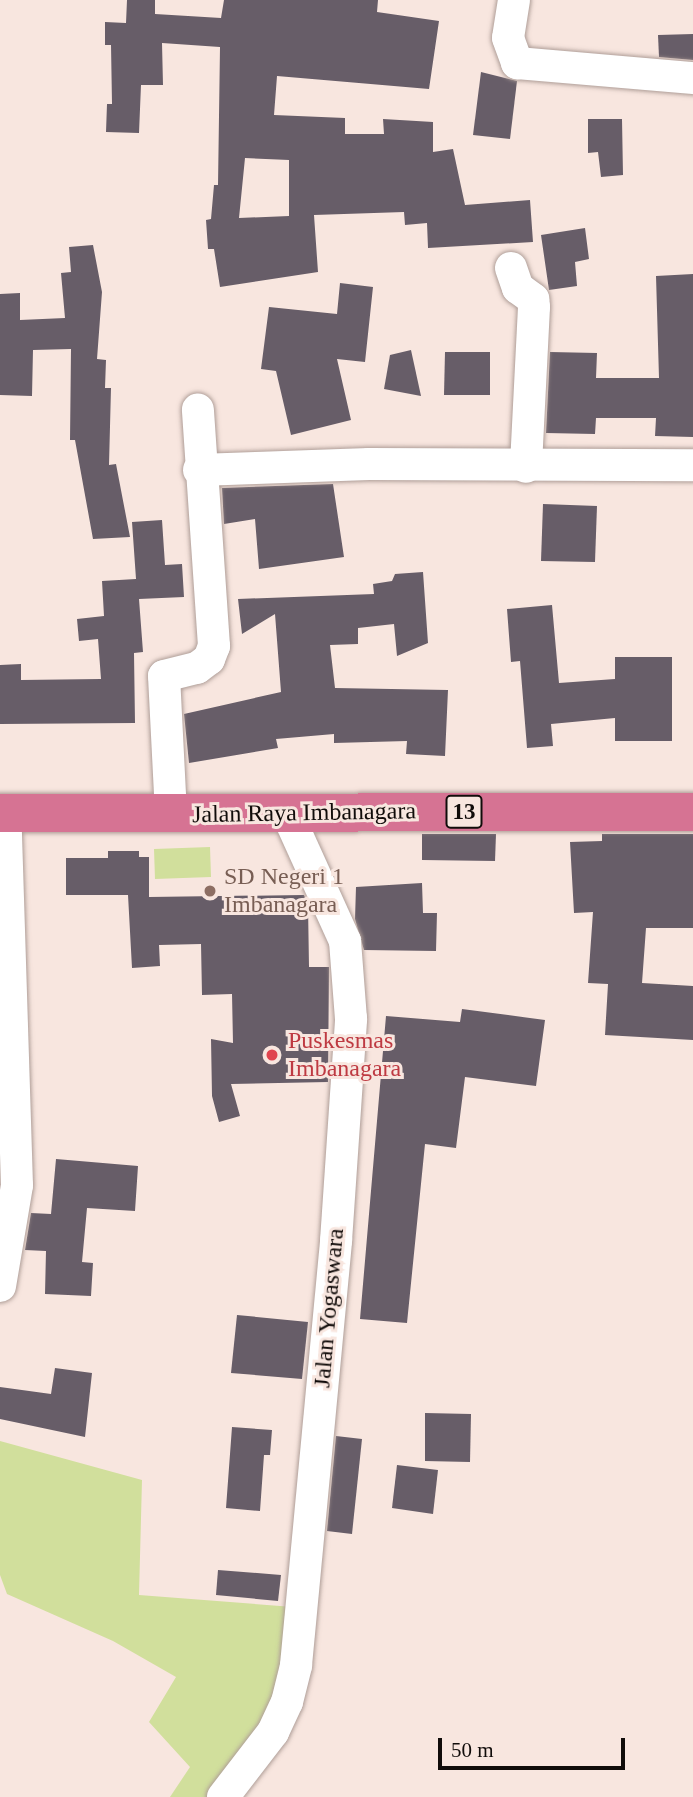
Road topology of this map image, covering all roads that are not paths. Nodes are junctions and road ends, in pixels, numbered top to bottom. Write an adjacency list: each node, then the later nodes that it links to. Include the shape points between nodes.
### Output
1 (514, 0): 2 (street, via 508,38 517,63)
2 (693, 78)
3 (511, 268): 6 (street, via 534,307)
4 (198, 410): 7 (street)
5 (693, 465): 6 (street)
6 (526, 467): 7 (street, via 369,464)
7 (199, 470): 11 (street, via 211,562 214,646 209,659 197,668 164,676)
8 (286, 811): 9 (highway, Jalan Raya Imbanagara / 13); 11 (highway, Jalan Raya Imbanagara / 13); 13 (street, Jalan Yogaswara, via 345,941 351,1018 336,1241 296,1665 287,1702 273,1731)
9 (693, 812)
10 (2, 813): 11 (highway, Jalan Raya Imbanagara / 13); 12 (street, via 17,1185)
11 (171, 814)
12 (0, 1286)
13 (223, 1797)

